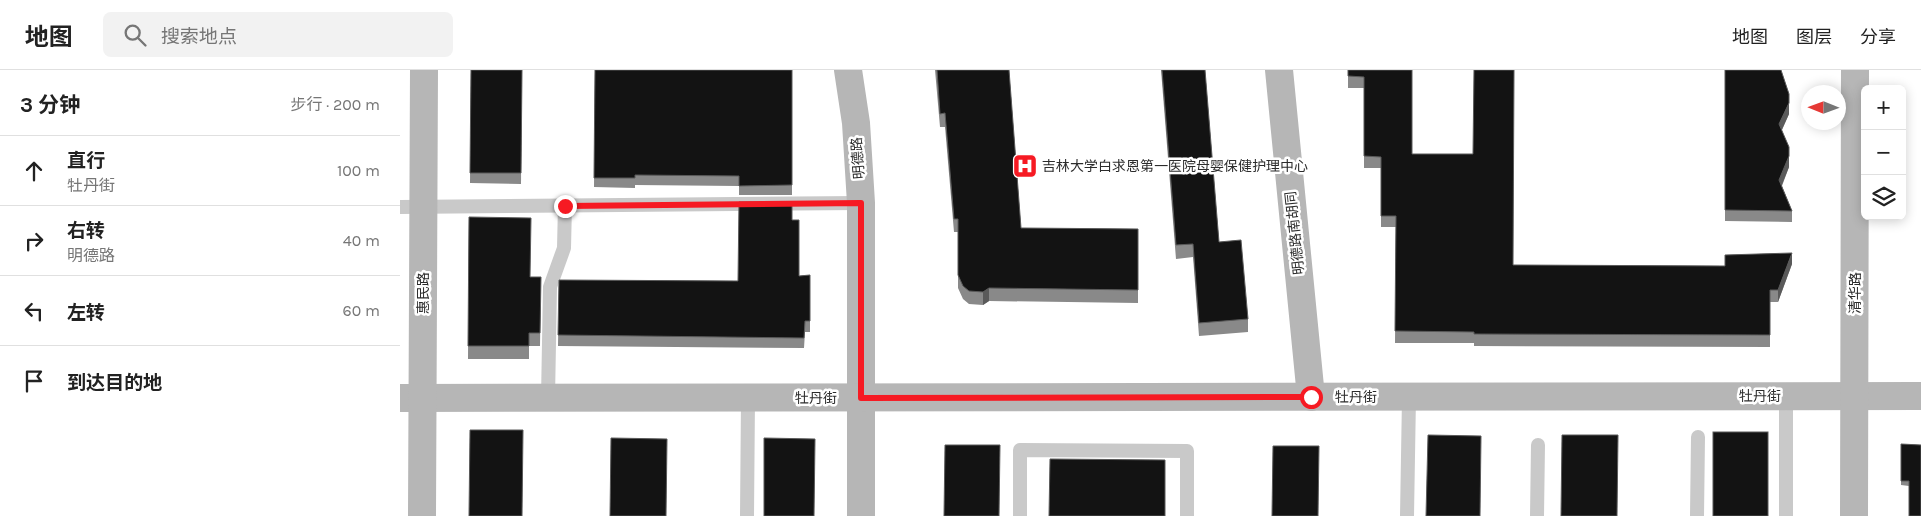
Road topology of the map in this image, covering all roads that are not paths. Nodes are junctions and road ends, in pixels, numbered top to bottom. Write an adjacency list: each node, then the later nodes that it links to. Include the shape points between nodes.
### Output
1 (424, 70): 7 (street, 惠民路)
2 (848, 70): 5 (street, 明德路, via 856,123)
3 (1279, 70): 12 (street, 明德路南胡同)
4 (1855, 70): 8 (street, 清华路)
5 (861, 203): 6 (lane); 16 (street, 明德路)
6 (565, 206): 7 (lane); 14 (lane, via 564,248 550,287)
7 (412, 207): 13 (street, 惠民路)
8 (1854, 395): 10 (street, 牡丹街); 11 (street, 牡丹街); 28 (street, 清华路)
9 (1409, 396): 10 (street, 牡丹街); 12 (street, 牡丹街); 24 (lane)
10 (1786, 396): 27 (lane)
11 (1921, 396)
12 (1311, 397): 16 (street, 牡丹街)
13 (411, 398): 14 (street, 牡丹街); 19 (street, 惠民路)
14 (548, 398): 15 (street, 牡丹街)
15 (748, 398): 16 (street, 牡丹街); 20 (lane)
16 (861, 398): 21 (street, 明德路)
17 (1698, 437): 26 (lane)
18 (1538, 445): 25 (lane)
19 (422, 516)
20 (747, 516)
21 (861, 516)
22 (1020, 516): 23 (lane, via 1020,450 1187,451)
23 (1186, 516)
24 (1407, 516)
25 (1537, 516)
26 (1697, 516)
27 (1786, 516)
28 (1854, 516)

